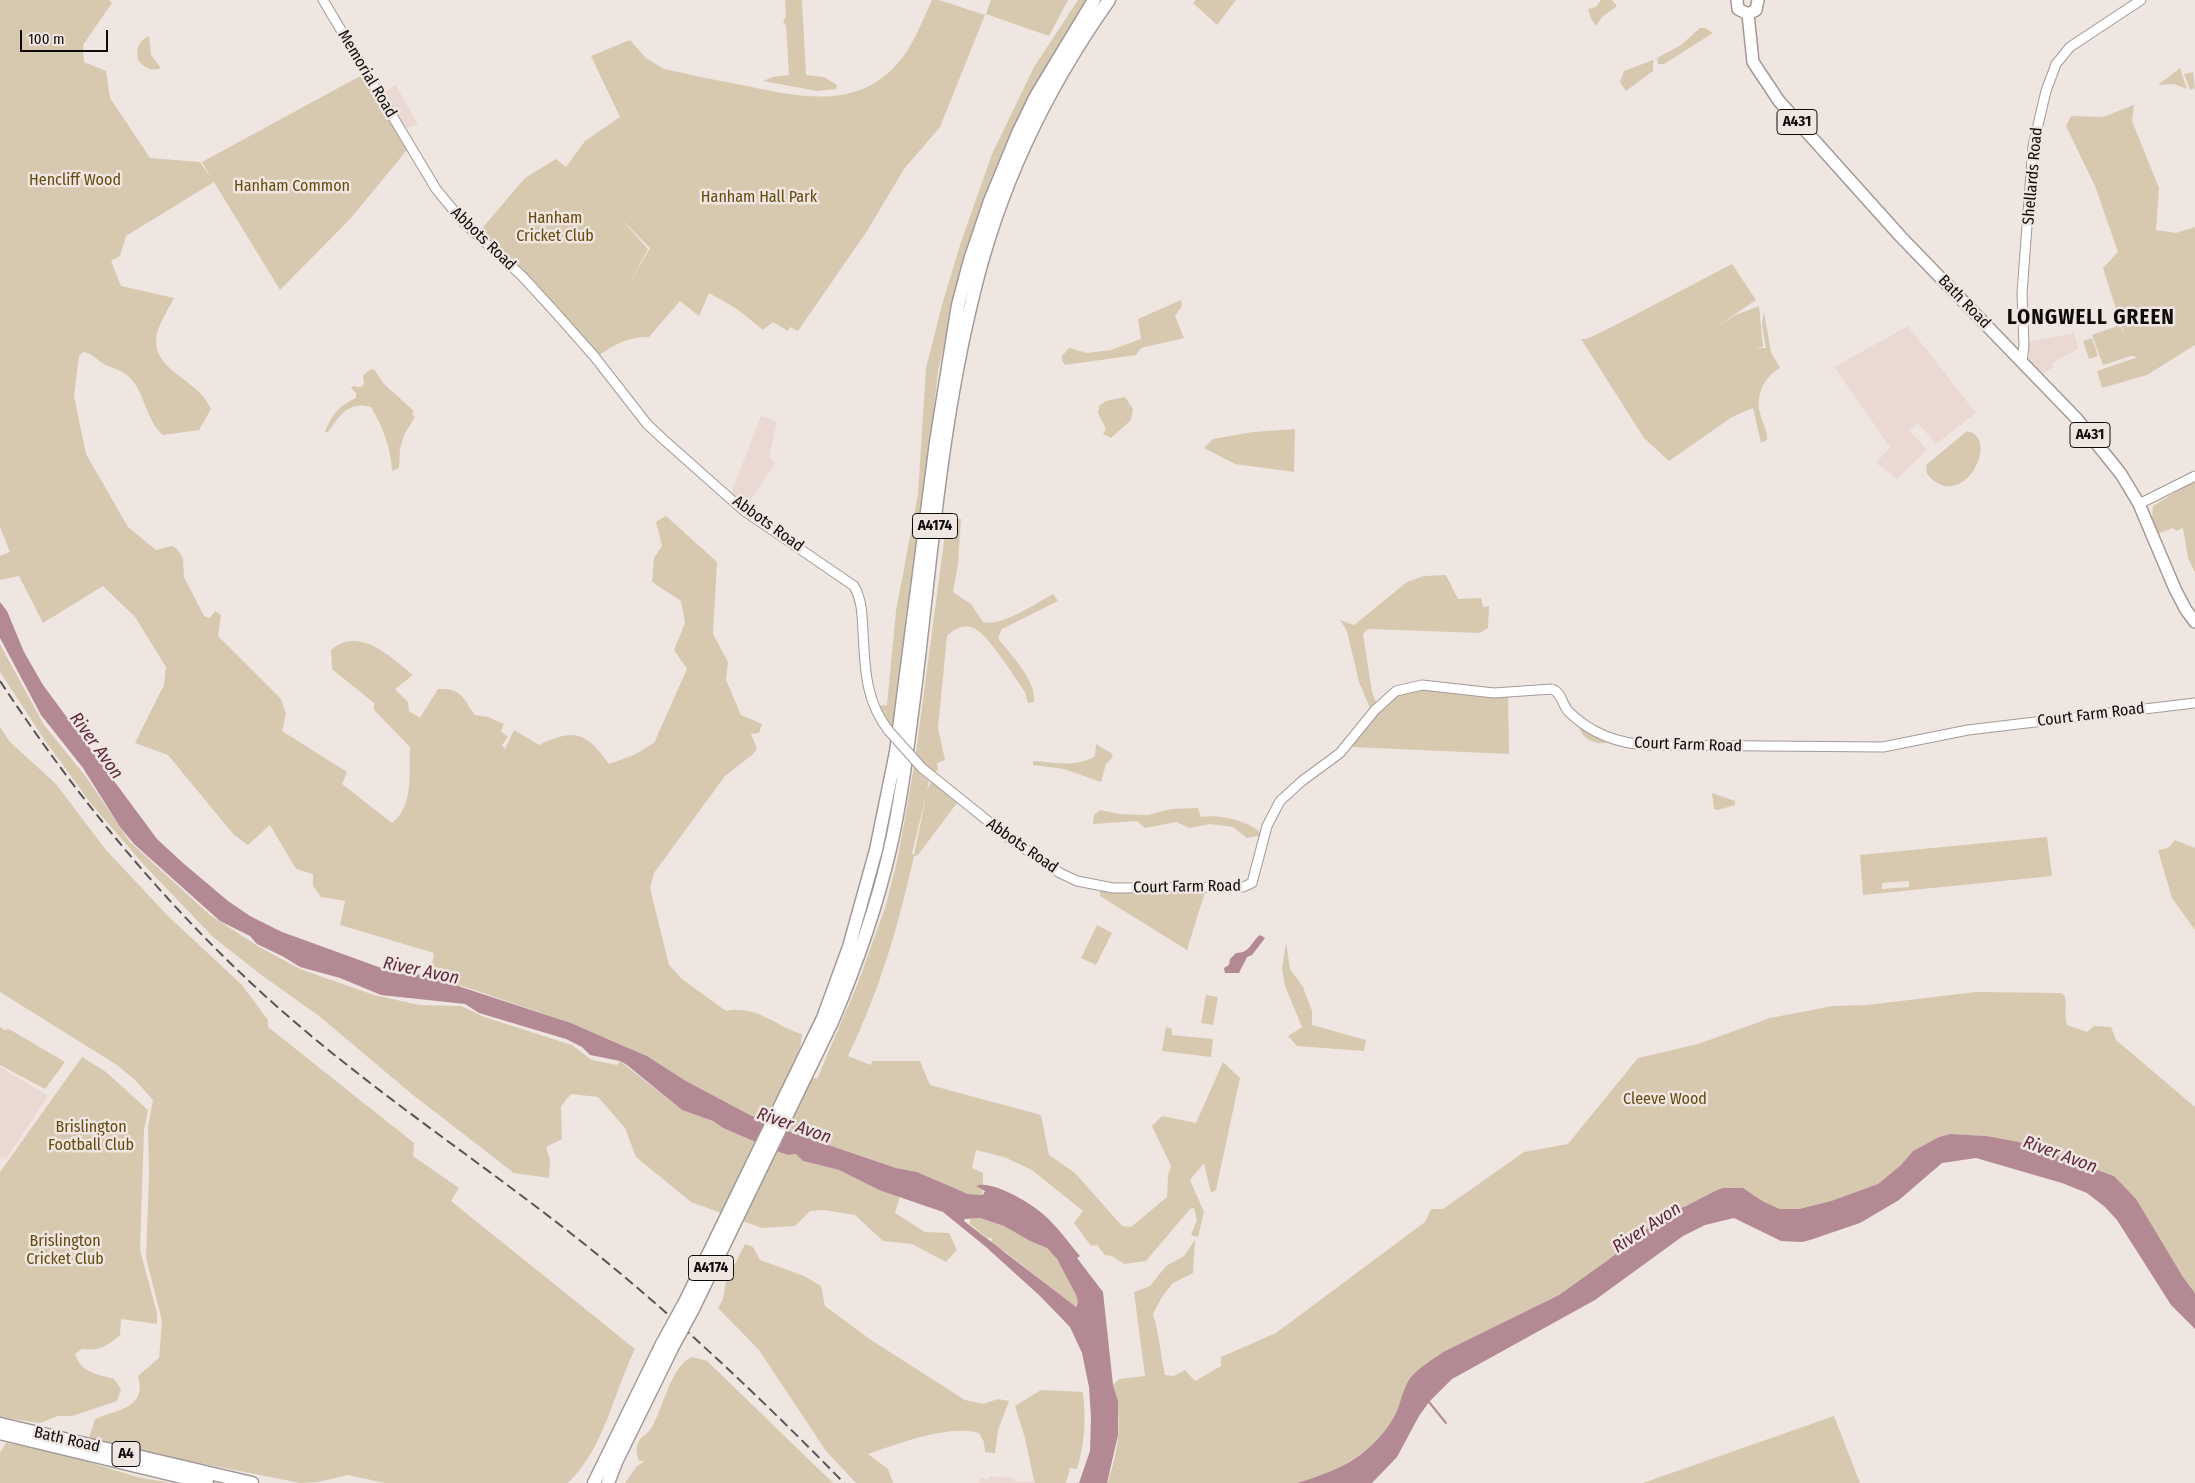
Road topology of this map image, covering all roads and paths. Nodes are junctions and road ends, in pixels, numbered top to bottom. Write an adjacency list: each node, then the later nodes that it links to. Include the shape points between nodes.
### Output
1 (323, 0): 8 (street, Memorial Road)
2 (1094, 0): 17 (highway, A4174, via 1036,96 1018,133 970,260 948,355 896,752 883,817 849,947)
3 (1109, 0): 17 (highway, A4174, via 1046,102 1026,143 1003,198 975,286 960,350 905,765 890,850 859,956)
4 (1737, 0): 7 (main road, via 1738,10)
5 (1758, 0): 7 (main road, via 1756,10)
6 (2141, 0): 9 (street, Shellards Road, via 2070,47 2056,64 2046,91 2034,146 2022,293)
7 (1748, 14): 10 (main road, Bath Road / A431, via 1754,62 1779,101 1901,237)
8 (412, 148): 16 (street, Abbots Road, bridge, via 448,205 555,312 647,424 743,510 854,586 862,606 867,685 874,710 889,731 922,768 1009,838)
9 (2024, 339): 10 (street); 11 (street, Shellards Road)
10 (2011, 351): 11 (main road, Bath Road / A431)
11 (2022, 362): 13 (main road, Bath Road / A431, via 2104,452)
12 (2195, 476): 13 (street)
13 (2138, 504): 14 (main road, Bath Road / A431, via 2175,589)
14 (2195, 622)
15 (2195, 703): 16 (street, Court Farm Road, via 1968,730 1883,747 1650,745 1617,742 1599,734 1567,709 1559,694 1552,689 1494,693 1414,686 1391,694 1340,753 1302,780 1280,801 1267,826 1249,885 1113,888)
16 (1068, 878)
17 (805, 1067): 18 (highway, A4174, bridge)
18 (667, 1346): 20 (highway, A4174); 27 (highway, A4174)
19 (0, 1424): 22 (highway, Bath Road / A4)
20 (620, 1431): 25 (highway); 26 (highway, A4174)
21 (0, 1433): 22 (highway, Bath Road / A4)
22 (43, 1439): 23 (highway, Bath Road / A4); 24 (highway, Bath Road / A4)
23 (207, 1483)
24 (252, 1483)
25 (588, 1483)
26 (594, 1483)
27 (608, 1483)

